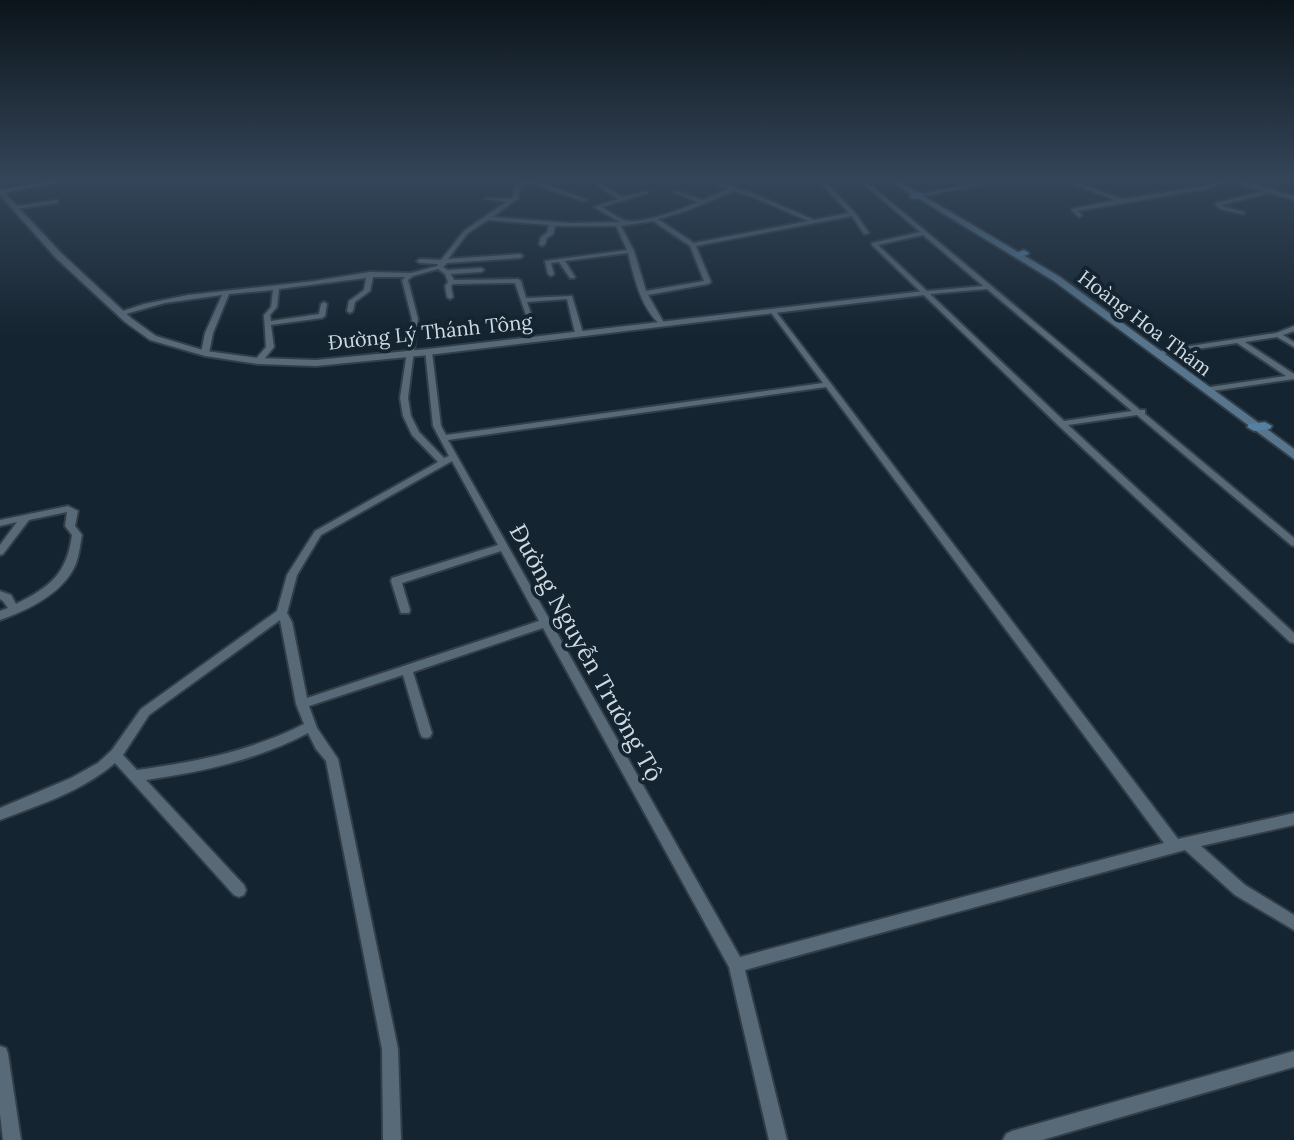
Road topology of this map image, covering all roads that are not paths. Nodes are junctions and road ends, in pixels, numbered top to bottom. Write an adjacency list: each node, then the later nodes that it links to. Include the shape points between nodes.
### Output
1 (37, 231): 34 (street, Đường Lý Thánh Tông)
2 (467, 231): 16 (street)
3 (551, 231): 9 (street)
4 (619, 231): 11 (street)
5 (672, 231): 10 (street)
6 (786, 231): 10 (street)
7 (980, 231): 12 (main road, Hoàng Hoa Thám)
8 (925, 233): 24 (street); 27 (street, via 874,244)
9 (542, 244)
10 (693, 245): 26 (street, via 708,282)
11 (631, 251): 14 (street); 26 (street)
12 (1021, 254): 44 (main road, Hoàng Hoa Thám); 53 (main road, Hoàng Hoa Thám)
13 (520, 256): 16 (street)
14 (561, 260): 20 (street, via 545,263); 22 (street)
15 (420, 261): 16 (street)
16 (442, 263): 18 (street); 21 (street)
17 (481, 270): 18 (street)
18 (447, 272): 23 (street)
19 (370, 274): 21 (street); 25 (street); 33 (street, via 367,291 352,301)
20 (551, 274)
21 (411, 275): 46 (street, via 405,280 415,319)
22 (572, 277)
23 (451, 282): 29 (street); 30 (street, via 518,281)
24 (990, 287): 27 (street); 51 (street)
25 (276, 288): 28 (street); 37 (street)
26 (646, 293): 36 (street)
27 (924, 293): 32 (street, Đường Lý Thánh Tông); 52 (street)
28 (226, 294): 34 (street, via 172,299); 45 (street)
29 (450, 297)
30 (523, 300): 35 (street); 39 (street, via 570,297)
31 (324, 304): 37 (street, via 322,316)
32 (772, 310): 36 (street, Đường Lý Thánh Tông); 49 (street)
33 (350, 311)
34 (122, 313): 45 (street, Đường Lý Thánh Tông, via 153,338)
35 (530, 320)
36 (661, 323): 39 (street, Đường Lý Thánh Tông)
37 (267, 324): 47 (street, via 270,347)
38 (1294, 328): 40 (street)
39 (579, 333): 43 (street, Đường Lý Thánh Tông)
40 (1278, 335): 41 (street); 42 (street)
41 (1238, 341): 44 (street); 48 (street)
42 (1294, 345)
43 (428, 352): 46 (street, Đường Lý Thánh Tông); 54 (street, Đường Nguyễn Trường Tộ)
44 (1164, 352): 50 (main road, Hoàng Hoa Thám)
45 (205, 353): 47 (street, Đường Lý Thánh Tông)
46 (409, 353): 47 (street, Đường Lý Thánh Tông, via 316,363); 57 (street, via 407,416 415,433)
47 (258, 361)
48 (1294, 377): 50 (street)
49 (826, 385): 54 (street); 78 (street)
50 (1213, 389): 53 (main road, Hoàng Hoa Thám)
51 (1142, 412): 52 (street); 60 (street)
52 (1062, 424): 69 (street)
53 (1260, 427): 55 (main road, Hoàng Hoa Thám); 56 (main road, Hoàng Hoa Thám)
54 (443, 438): 57 (street, Đường Nguyễn Trường Tộ)
55 (1294, 447)
56 (1294, 455)
57 (448, 460): 61 (street, Đường Nguyễn Trường Tộ); 66 (street, via 318,533 292,575)
58 (25, 519): 59 (street); 62 (street); 64 (street, via 72,509 76,546 54,589)
59 (0, 523)
60 (1294, 543)
61 (502, 547): 65 (street, via 396,581); 68 (street, Đường Nguyễn Trường Tộ)
62 (0, 552)
63 (0, 595): 64 (street)
64 (14, 609): 67 (street)
65 (405, 610)
66 (282, 613): 71 (street); 74 (street, via 145,712)
67 (0, 616)
68 (544, 624): 70 (street); 81 (street, Đường Nguyễn Trường Tộ)
69 (1294, 639)
70 (407, 671): 71 (street); 73 (street)
71 (302, 704): 72 (street)
72 (310, 726): 75 (street, via 256,751); 85 (street, via 332,759 383,1009 390,1049)
73 (426, 733)
74 (115, 755): 75 (street); 76 (street, via 92,773)
75 (133, 776): 79 (street)
76 (0, 814)
77 (1294, 819): 78 (street)
78 (1181, 845): 80 (street); 81 (street)
79 (239, 890)
80 (1294, 923)
81 (736, 965): 86 (street, Đường Nguyễn Trường Tộ)
82 (0, 1054): 84 (street)
83 (1294, 1059): 87 (street)
84 (12, 1140)
85 (392, 1140)
86 (778, 1140)
87 (1012, 1140)

